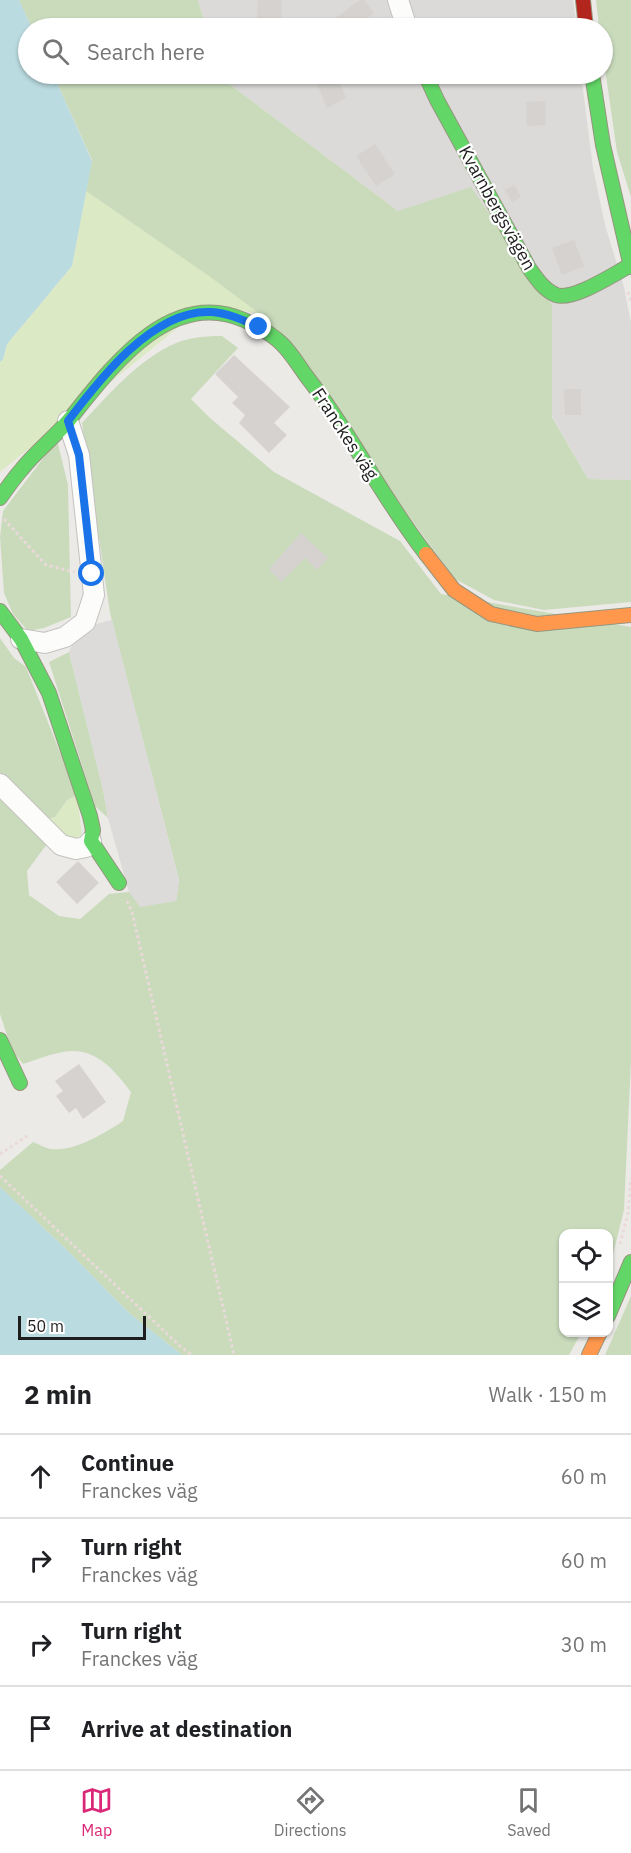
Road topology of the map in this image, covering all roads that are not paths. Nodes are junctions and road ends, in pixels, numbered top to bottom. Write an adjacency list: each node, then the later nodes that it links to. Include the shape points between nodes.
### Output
1 (398, 0): 3 (street)
2 (583, 0): 4 (street)
3 (404, 18)
4 (585, 18)
5 (430, 84): 7 (street, Kvarnbergsvägen, via 529,268 547,289 560,296 574,294)
6 (594, 84): 7 (street, via 603,146)
7 (631, 266)
8 (68, 421): 9 (street, Franckes väg, via 22,468); 11 (street, Franckes väg, via 122,357 154,331 181,316 209,312 232,315 259,327 282,344 325,399 402,524 454,590 491,614 537,624); 12 (street, via 79,455 94,595 85,622 65,637 45,643)
9 (0, 498)
10 (0, 611): 12 (street)
11 (631, 615)
12 (21, 639): 14 (street, via 49,693 90,816)
13 (0, 784): 14 (street, via 61,845 76,849)
14 (91, 841): 15 (street)
15 (119, 883)
16 (0, 1040): 17 (street)
17 (20, 1083)
18 (631, 1262): 19 (street)
19 (613, 1306)
20 (598, 1337): 21 (street)
21 (589, 1355)

